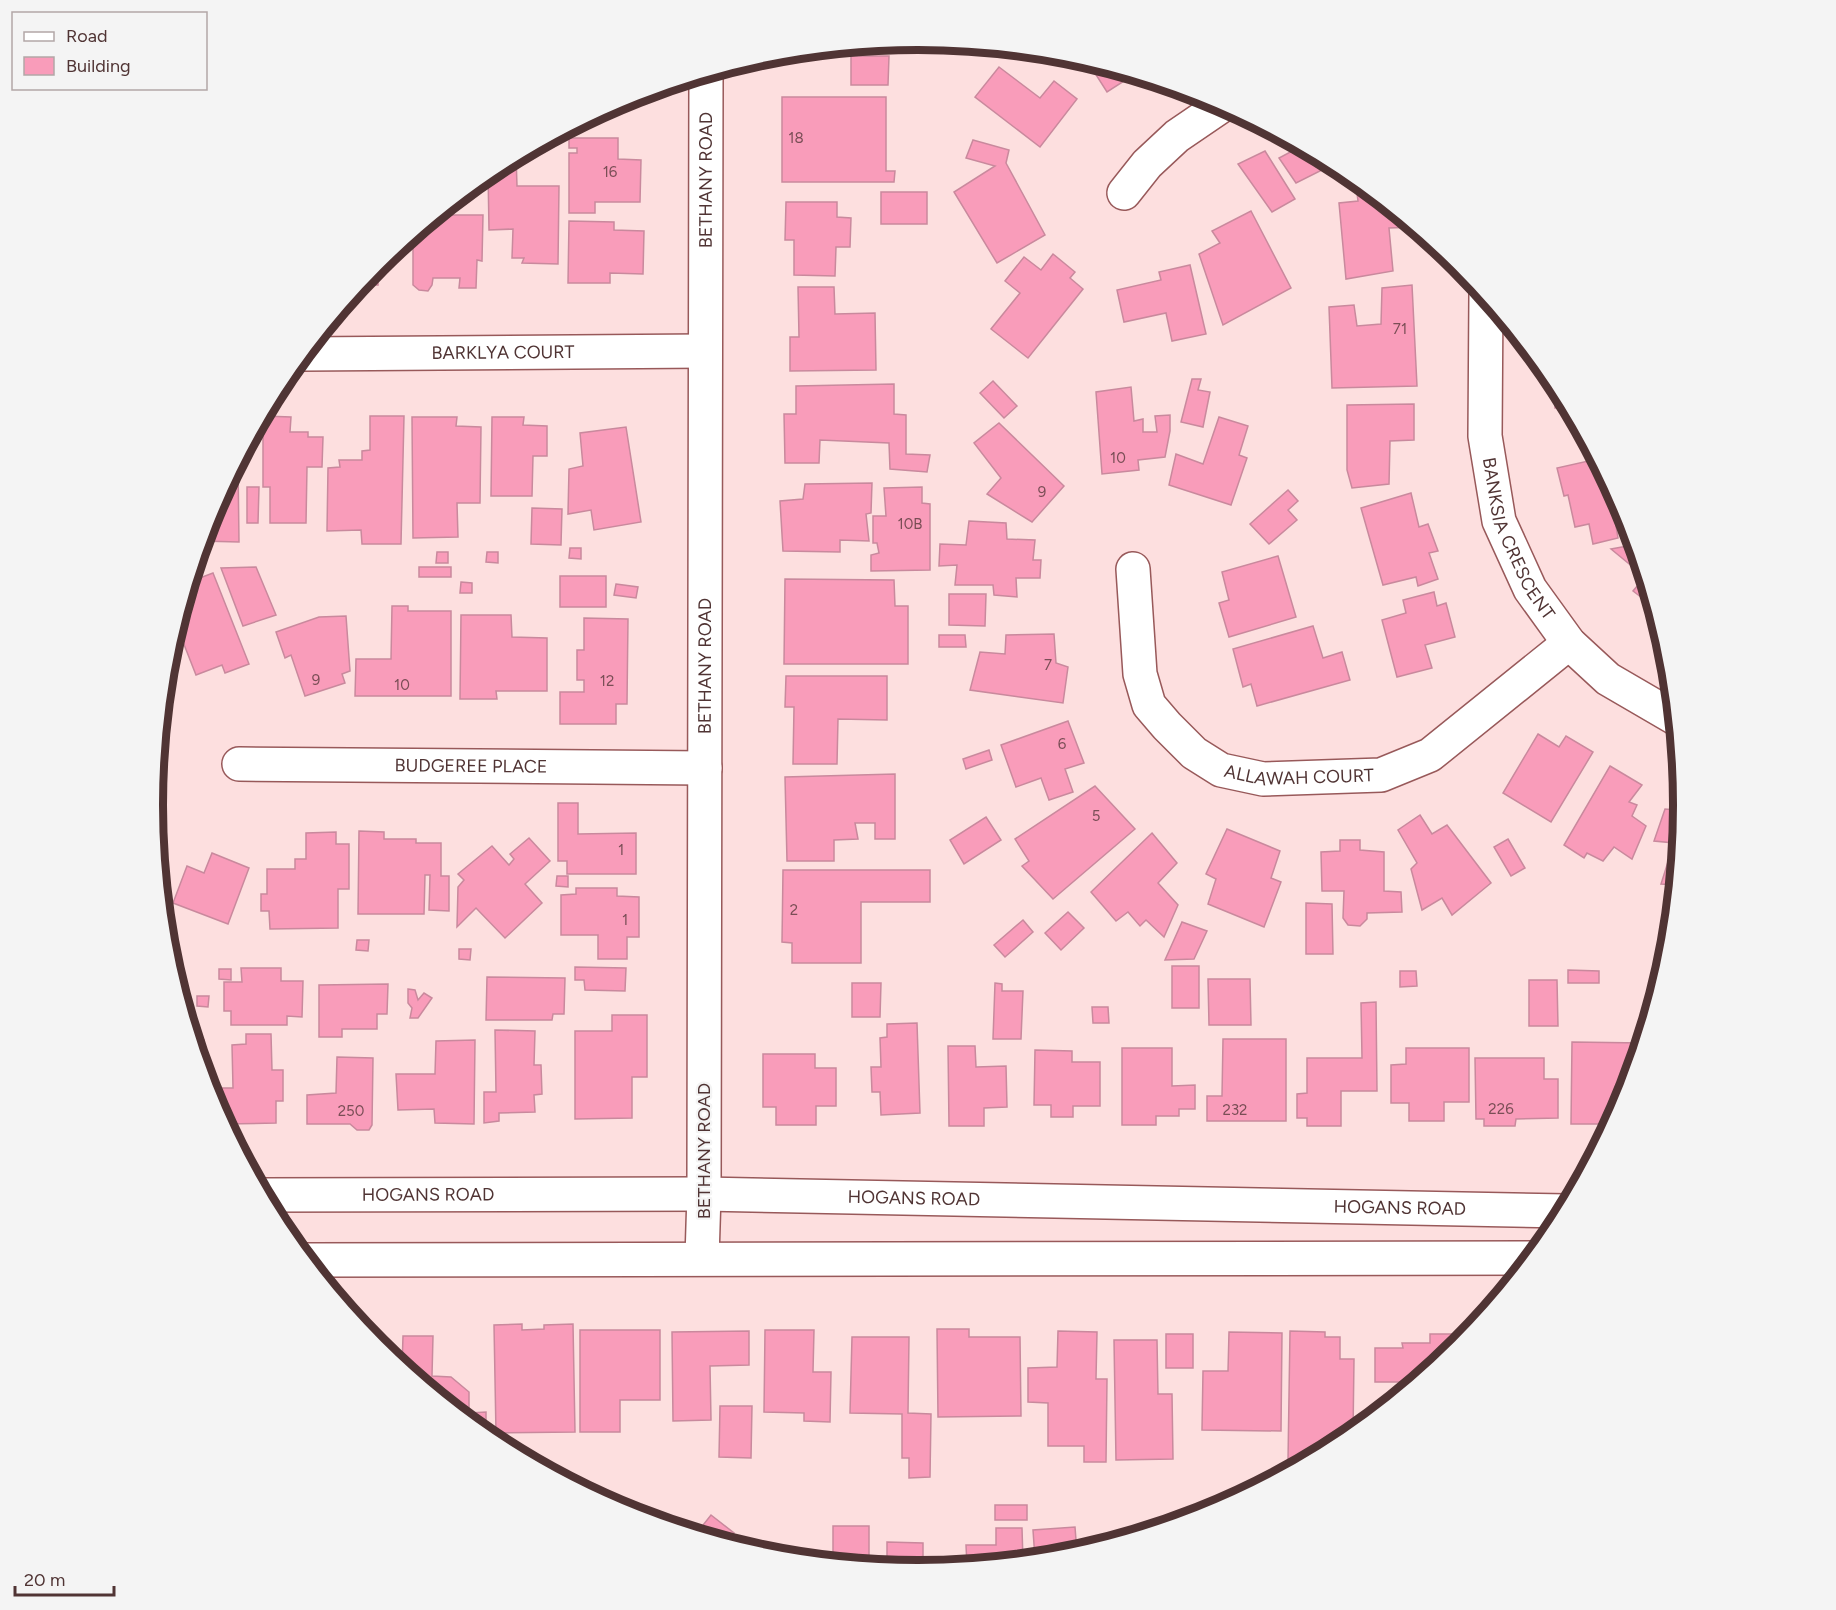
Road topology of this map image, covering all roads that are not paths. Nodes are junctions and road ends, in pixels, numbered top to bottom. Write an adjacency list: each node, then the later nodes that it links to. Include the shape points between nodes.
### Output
1 (706, 80): 5 (street, BETHANY ROAD)
2 (1215, 110): 3 (street, via 1177,136)
3 (1124, 193)
4 (1486, 307): 8 (street, BANKSIA CRESCENT, via 1485,436 1499,521 1530,589)
5 (705, 351): 6 (street, BARKLYA COURT); 11 (street, BETHANY ROAD)
6 (313, 354)
7 (1132, 569): 8 (street, ALLAWAH COURT, via 1140,674 1149,705 1194,753 1221,770 1263,779 1381,775 1430,755)
8 (1569, 643): 9 (street, BANKSIA CRESCENT, via 1608,679)
9 (1668, 713)
10 (239, 764): 11 (street, BUDGEREE PLACE)
11 (705, 768): 12 (street, BETHANY ROAD)
12 (704, 1194): 13 (street, HOGANS ROAD); 14 (street, HOGANS ROAD); 15 (street, BETHANY ROAD)
13 (271, 1195)
14 (1555, 1210)
15 (702, 1258): 16 (street); 17 (street)
16 (1522, 1258)
17 (315, 1260)

